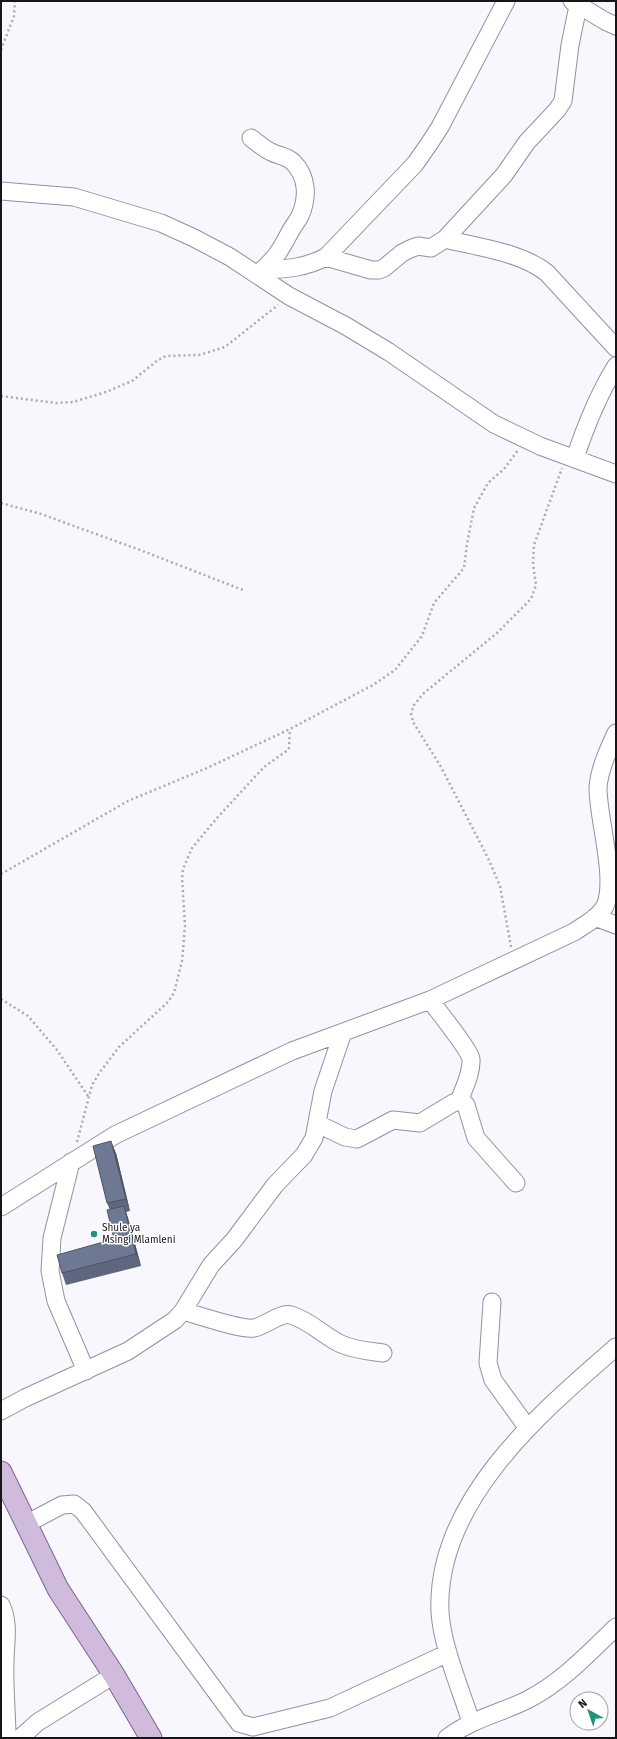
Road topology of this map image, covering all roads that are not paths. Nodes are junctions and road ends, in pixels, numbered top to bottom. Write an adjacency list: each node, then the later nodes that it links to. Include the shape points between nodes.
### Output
1 (506, 1): 7 (street, via 440,127 415,164)
2 (575, 3): 3 (street); 6 (street, via 563,101 527,142 504,175)
3 (616, 26)
4 (252, 138): 8 (street, via 269,152 293,162 303,177 306,194 299,218 285,244 275,259)
5 (1, 191): 8 (street, via 74,197 126,212 194,238)
6 (445, 239): 7 (street, via 431,248 410,248 379,270); 9 (street, via 536,264)
7 (326, 257): 8 (street, via 309,265)
8 (260, 272): 11 (street, via 289,296 389,352 494,424 523,439)
9 (616, 348)
10 (616, 366): 11 (street, via 601,390)
11 (570, 456): 12 (street)
12 (616, 474)
13 (616, 733): 14 (street, via 599,777 598,789 609,889 605,906)
14 (595, 917): 15 (street); 16 (street, via 574,932)
15 (616, 925)
16 (430, 1000): 17 (street); 18 (street, via 463,1044 470,1058 469,1073)
17 (343, 1032): 19 (street, via 323,1090); 20 (street, via 292,1051 115,1135)
18 (459, 1100): 19 (street, via 425,1121 388,1122 357,1139 346,1137); 21 (street, via 466,1105 476,1138)
19 (318, 1124): 24 (street, via 314,1138 304,1155 275,1185 234,1240 211,1265)
20 (71, 1162): 22 (street); 27 (street, via 52,1238 50,1272 56,1301)
21 (516, 1183)
22 (1, 1207)
23 (492, 1302): 29 (street, via 488,1363 493,1380)
24 (183, 1311): 26 (street, via 252,1328 266,1325 277,1317 289,1314 304,1320 342,1345); 27 (street, via 162,1330 128,1351)
25 (616, 1347): 29 (street)
26 (383, 1353)
27 (86, 1371): 28 (street)
28 (1, 1411)
29 (527, 1428): 35 (street, via 491,1471 451,1539 441,1578 440,1613)
30 (1, 1472): 31 (main road)
31 (6, 1500): 32 (main road)
32 (26, 1524): 35 (street, via 62,1506 74,1504 83,1511 239,1723 253,1727 330,1708); 36 (main road, via 58,1589)
33 (1, 1605): 38 (street, via 7,1635)
34 (616, 1627): 37 (street, via 580,1663 551,1686 509,1708)
35 (448, 1652): 37 (street)
36 (114, 1675): 39 (street, via 38,1722); 40 (main road)
37 (472, 1722): 41 (street)
38 (7, 1738)
39 (20, 1738)
40 (151, 1738)
41 (447, 1738)

